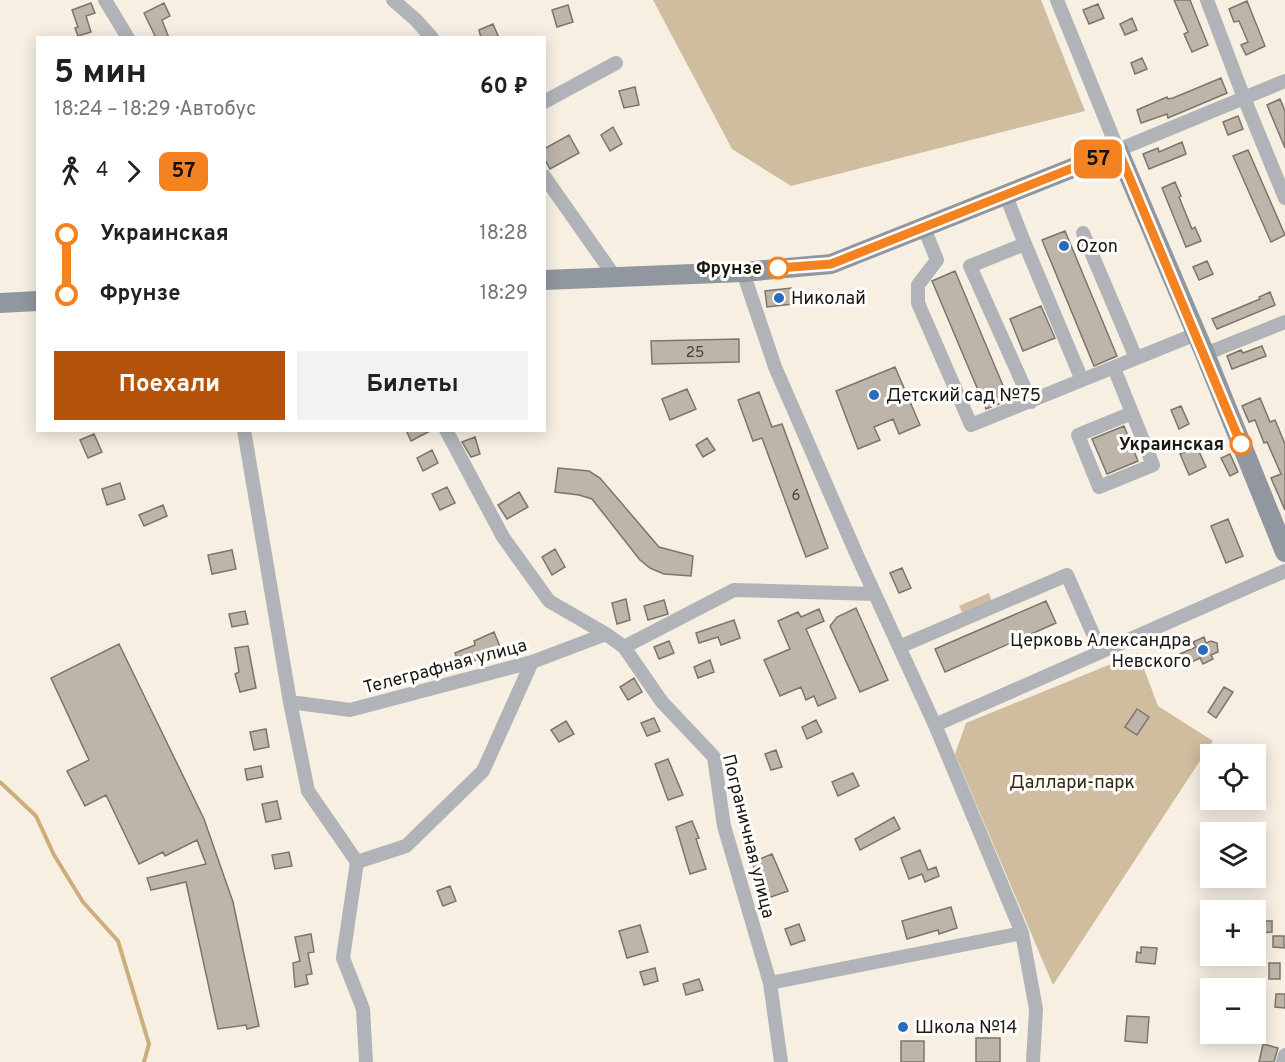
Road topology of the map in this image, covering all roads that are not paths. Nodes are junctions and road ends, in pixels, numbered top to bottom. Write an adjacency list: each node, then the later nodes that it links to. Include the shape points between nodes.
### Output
1 (105, 0): 5 (street)
2 (393, 0): 6 (street)
3 (1057, 0): 11 (street)
4 (1207, 0): 9 (street)
5 (127, 36)
6 (430, 36)
7 (616, 63): 10 (street)
8 (1285, 81): 9 (street)
9 (1244, 98): 11 (street); 14 (street)
10 (546, 101)
11 (1118, 150): 13 (main road); 24 (main road)
12 (546, 179): 19 (street)
13 (1006, 196): 15 (main road); 17 (street)
14 (1285, 198)
15 (924, 228): 18 (main road, via 831,264); 29 (street, via 937,260 918,285 918,303 971,425)
16 (1083, 233): 26 (street)
17 (1025, 244): 28 (street); 29 (street, via 970,266)
18 (743, 272): 19 (main road); 35 (street, via 775,367)
19 (615, 277): 20 (main road)
20 (546, 280)
21 (36, 301): 22 (main road)
22 (0, 303)
23 (1285, 322): 25 (street)
24 (1196, 334): 25 (main road); 26 (street)
25 (1205, 354): 33 (main road)
26 (1136, 358): 27 (street)
27 (1114, 368): 28 (street); 30 (street)
28 (1082, 380): 29 (street)
29 (1031, 402)
30 (1132, 413): 30 (street, via 1153,465 1099,487 1078,435)
31 (244, 432): 41 (street)
32 (447, 432): 36 (street, Пограничная улица, via 503,537 549,601)
33 (1285, 552)
34 (1285, 571): 39 (street)
35 (875, 594): 37 (street, via 734,590); 38 (street)
36 (606, 634): 37 (street, Пограничная улица); 40 (street, Телеграфная улица)
37 (624, 647): 45 (street, Пограничная улица, via 662,702 714,757 724,826)
38 (899, 647): 39 (street, via 1066,575); 42 (street)
39 (1101, 652): 42 (street)
40 (532, 662): 41 (street, Телеграфная улица, via 350,710); 43 (street, via 483,771 405,846)
41 (290, 702): 43 (street, via 308,790)
42 (935, 725): 44 (street)
43 (357, 862): 47 (street, via 343,958 363,1009)
44 (1022, 933): 45 (street); 49 (street, via 1036,1009)
45 (770, 983): 48 (street, Пограничная улица)
46 (1285, 1055): 50 (street)
47 (366, 1062)
48 (781, 1062)
49 (1033, 1062)
50 (1283, 1062)

